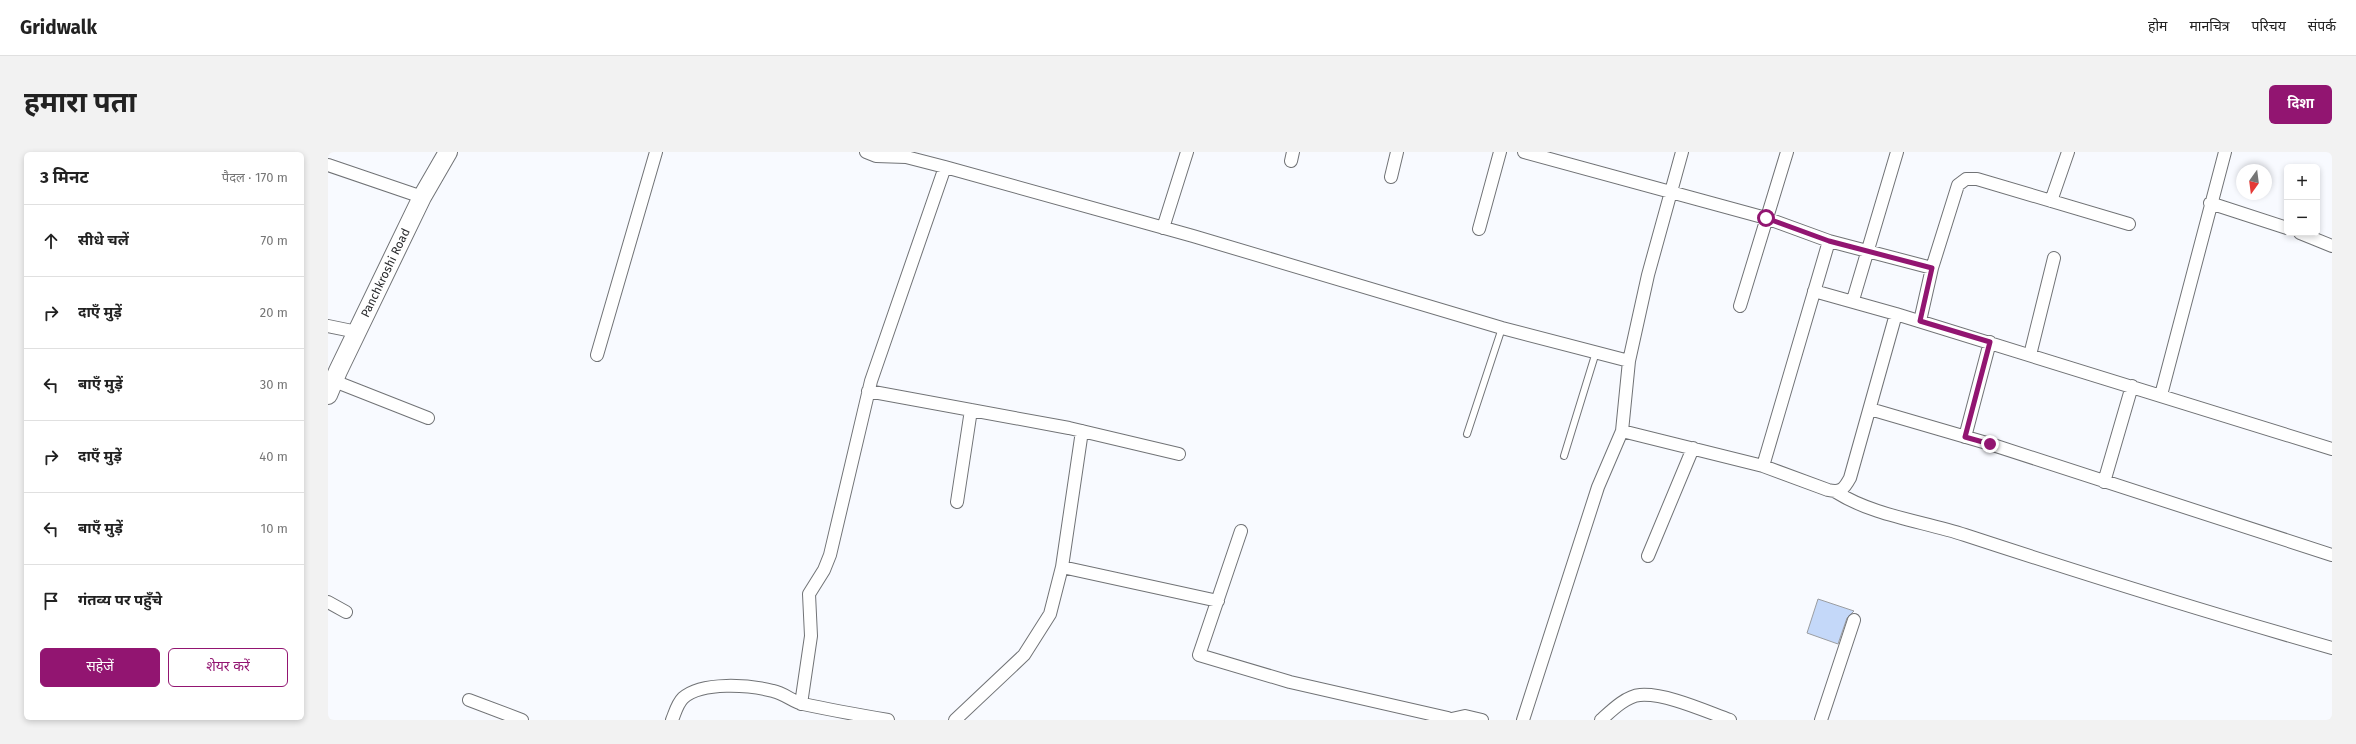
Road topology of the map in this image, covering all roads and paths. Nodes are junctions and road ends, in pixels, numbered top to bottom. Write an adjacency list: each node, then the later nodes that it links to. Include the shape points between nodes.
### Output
1 (448, 152): 18 (street, Panchkroshi Road)
2 (656, 152): 42 (street)
3 (866, 152): 13 (street, via 876,156)
4 (1187, 152): 24 (street)
5 (1397, 152): 16 (street)
6 (1500, 152): 25 (street)
7 (1524, 152): 17 (street)
8 (1682, 152): 17 (street)
9 (1787, 152): 21 (street)
10 (1897, 152): 29 (street)
11 (2068, 152): 19 (street)
12 (2225, 152): 20 (street)
13 (907, 154): 15 (street)
14 (328, 165): 18 (street)
15 (945, 167): 24 (street); 47 (street)
16 (1391, 176)
17 (1671, 192): 21 (street); 44 (street)
18 (422, 198): 39 (street, Panchkroshi Road)
19 (2051, 200): 22 (street); 31 (street, via 1977,179 1966,179 1958,184)
20 (2210, 204): 23 (street); 48 (street)
21 (1766, 218): 27 (street); 34 (street)
22 (2129, 224)
23 (2284, 227)
24 (1164, 228): 38 (street)
25 (1479, 230)
26 (2307, 236): 28 (street)
27 (1829, 241): 29 (street); 32 (street)
28 (2332, 246)
29 (1868, 251): 31 (street); 33 (street)
30 (2054, 258): 43 (street)
31 (1932, 268): 36 (street)
32 (1814, 291): 33 (street); 60 (street)
33 (1853, 300): 35 (street)
34 (1740, 306)
35 (1896, 314): 36 (street); 49 (street)
36 (1920, 321): 40 (street)
37 (328, 326): 39 (street)
38 (1502, 328): 41 (street); 54 (lane)
39 (357, 332): 46 (street, Panchkroshi Road)
40 (1990, 342): 43 (street); 55 (street)
41 (1596, 352): 44 (street); 59 (lane)
42 (597, 355)
43 (2030, 355): 45 (street)
44 (1629, 361): 53 (street)
45 (2132, 386): 48 (street); 61 (street)
46 (331, 388): 51 (street)
47 (868, 391): 50 (street); 74 (street, via 830,555 809,594 811,636)
48 (2161, 395): 57 (street)
49 (1870, 409): 55 (street); 62 (street, via 1850,478 1844,489)
50 (971, 410): 52 (street); 63 (street)
51 (428, 418)
52 (1082, 431): 58 (street); 67 (street)
53 (1622, 431): 56 (street); 81 (street, via 1598,487)
54 (1467, 434)
55 (1965, 437): 61 (street)
56 (1693, 448): 60 (street); 66 (street)
57 (2332, 449)
58 (1179, 454)
59 (1564, 456)
60 (1762, 466): 62 (street)
61 (2104, 482): 65 (street)
62 (1836, 492): 72 (street, via 1854,504 1944,528 2136,590)
63 (957, 502)
64 (1241, 531): 68 (street)
65 (2332, 555)
66 (1648, 556)
67 (1062, 567): 68 (street); 79 (street, via 1050,614 1024,655)
68 (1218, 601): 75 (street, via 1199,655 1290,682)
69 (328, 604): 70 (street)
70 (346, 612)
71 (1854, 620): 84 (street)
72 (2332, 648)
73 (469, 700): 76 (street)
74 (801, 704): 77 (street, via 787,695 773,691 734,686 719,687 704,689 684,698 678,704); 78 (street)
75 (1448, 719): 80 (street, via 1465,716)
76 (522, 720)
77 (672, 720)
78 (888, 720)
79 (955, 720)
80 (1482, 720)
81 (1523, 720)
82 (1601, 720): 83 (street, via 1616,706 1639,695 1669,699)
83 (1727, 720)
84 (1821, 720)

